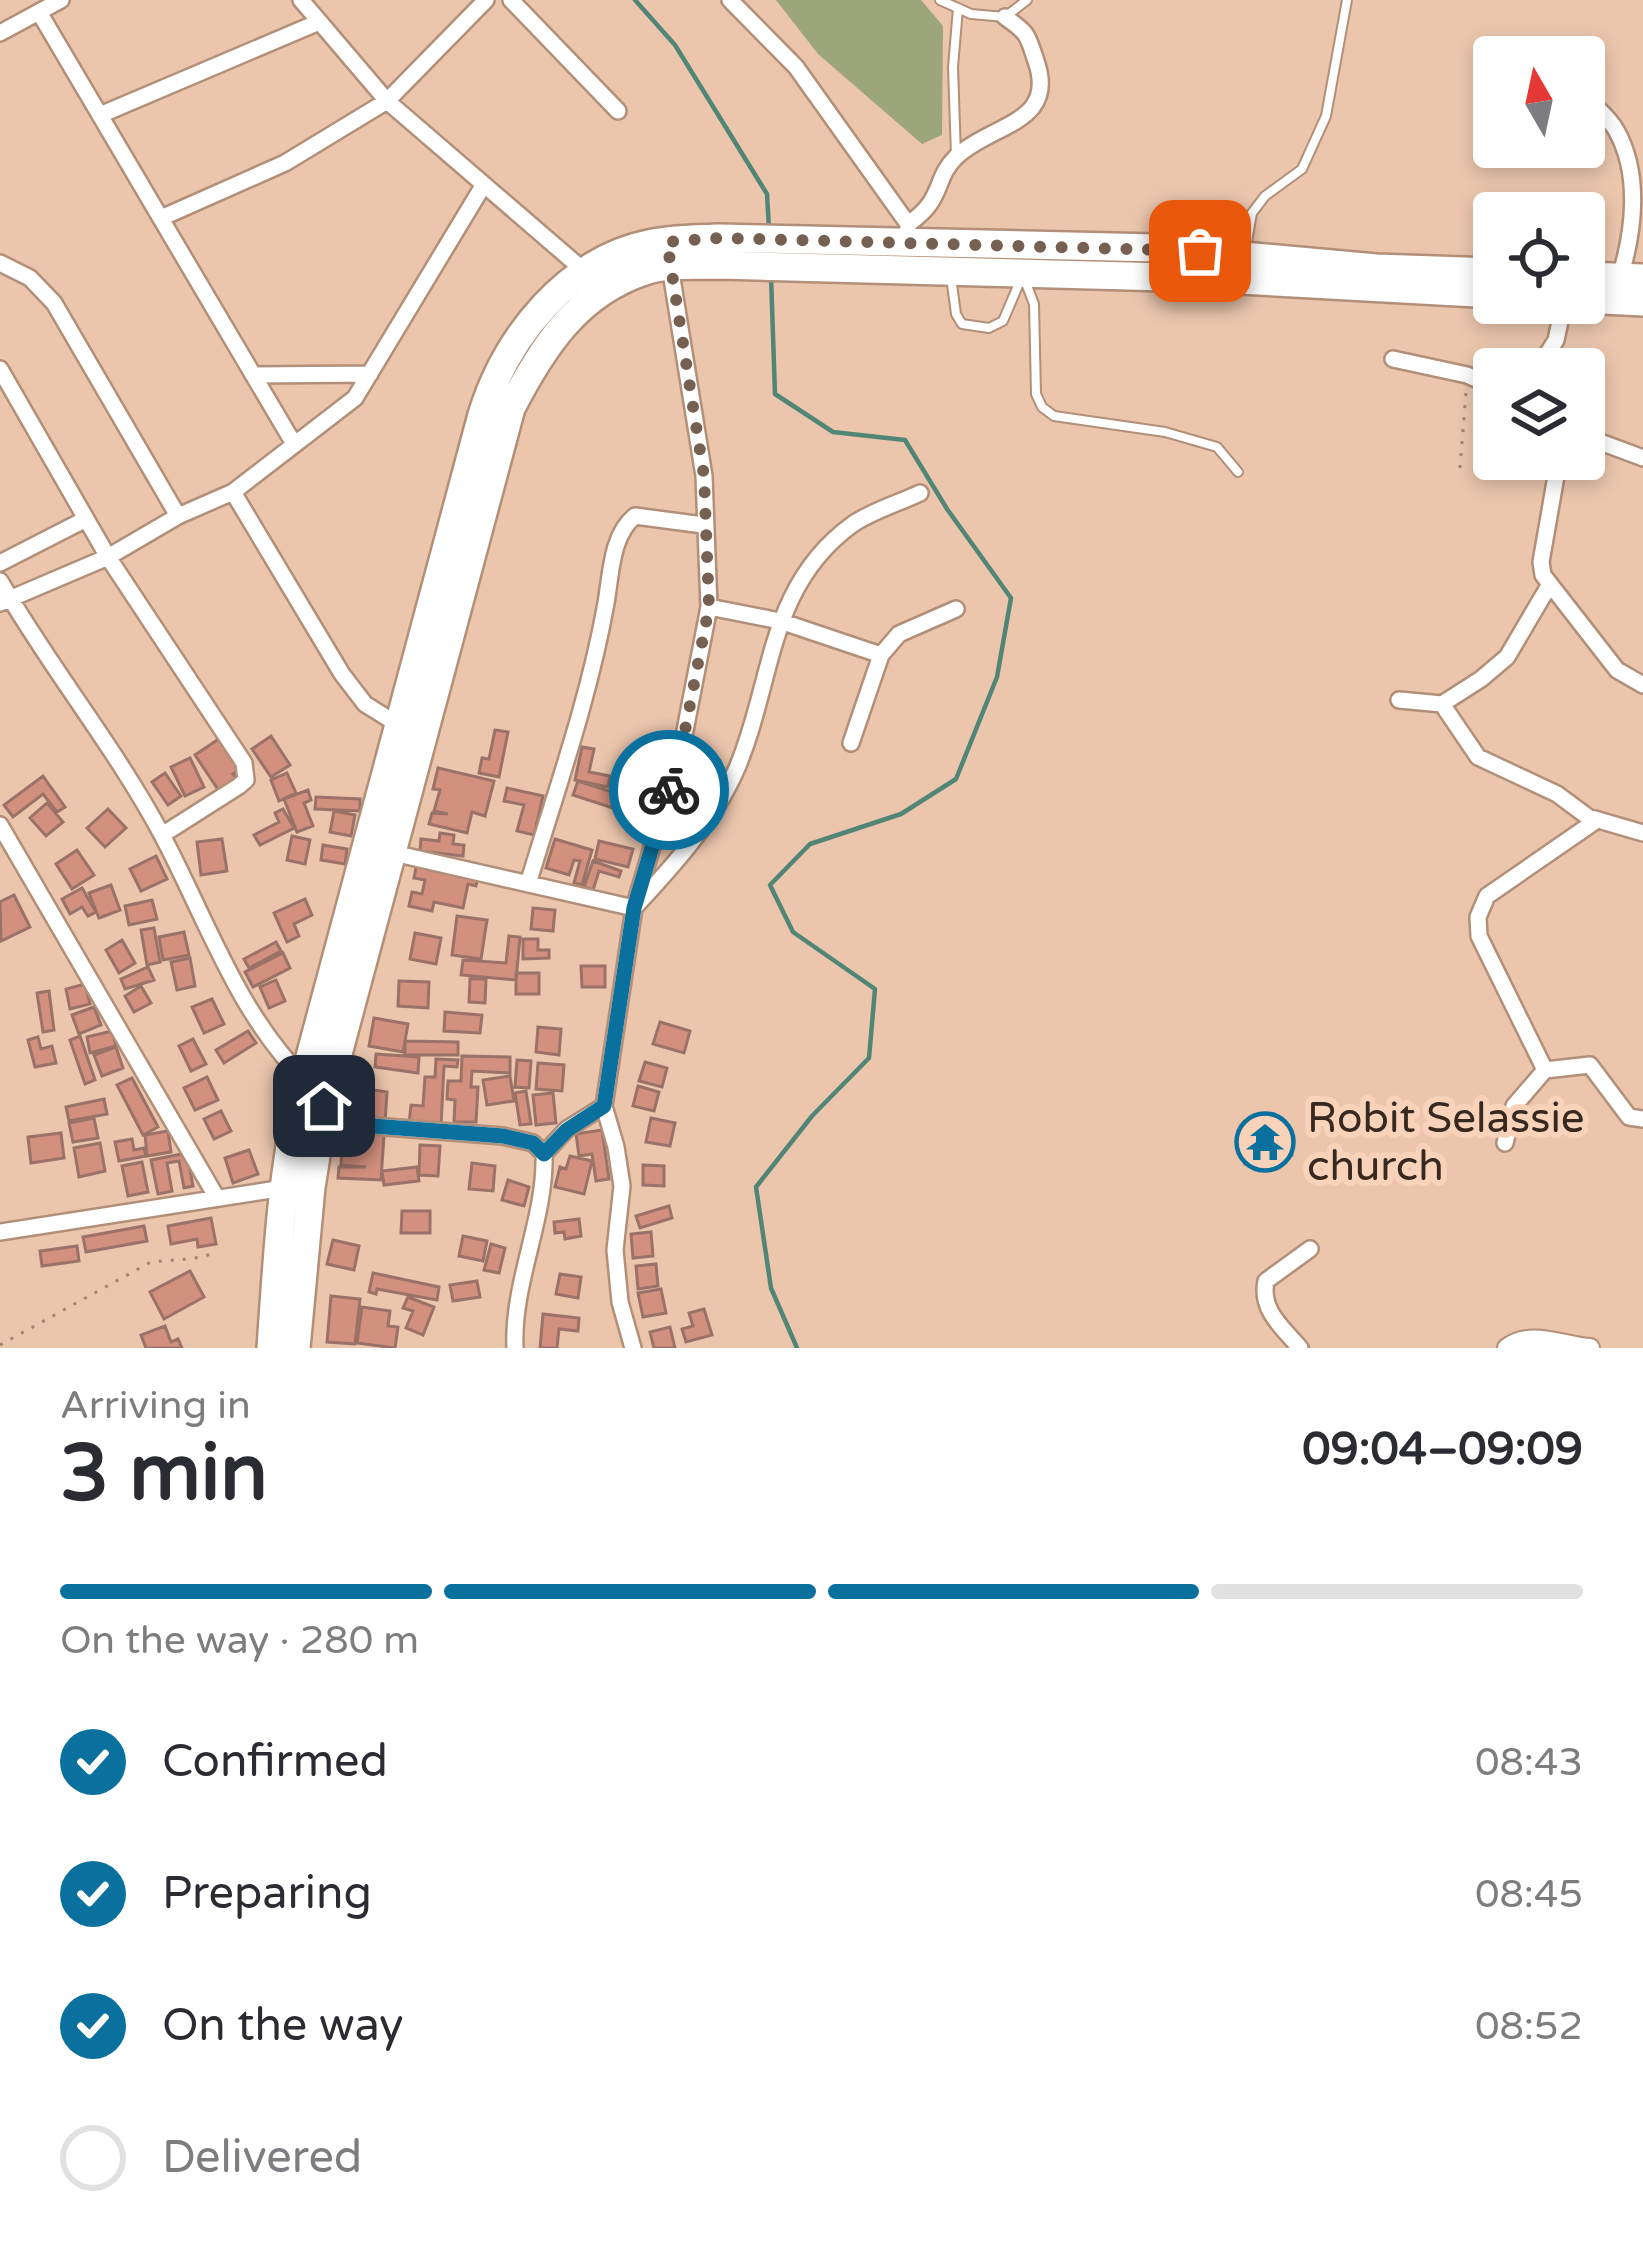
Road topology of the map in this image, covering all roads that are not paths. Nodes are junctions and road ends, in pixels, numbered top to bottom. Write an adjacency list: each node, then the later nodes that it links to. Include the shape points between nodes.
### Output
1 (61, 0): 10 (street)
2 (302, 0): 12 (street)
3 (486, 0): 14 (street)
4 (511, 0): 15 (street)
5 (730, 0): 21 (street, via 796,67)
6 (940, 0): 9 (lane)
7 (1027, 0): 11 (lane)
8 (1347, 0): 23 (lane, via 1326,116 1302,169 1252,213)
9 (958, 8): 11 (lane); 18 (lane)
10 (39, 12): 13 (street); 16 (street)
11 (1005, 17): 18 (street, via 1029,34 1043,94)
12 (320, 22): 14 (street); 16 (street)
13 (0, 33)
14 (387, 100): 19 (street); 20 (street, via 285,163)
15 (618, 111)
16 (100, 116): 20 (street)
17 (1605, 117): 30 (street, via 1631,168)
18 (956, 157): 21 (street)
19 (483, 186): 31 (street); 37 (street)
20 (160, 218): 38 (street)
21 (907, 245): 22 (highway); 23 (highway); 25 (highway)
22 (668, 254): 31 (highway, via 647,270); 49 (street, via 704,476)
23 (1244, 254): 26 (highway)
24 (0, 263): 47 (street, via 54,302)
25 (950, 270): 28 (highway); 28 (lane, via 962,324 988,328 1003,321)
26 (1305, 273): 28 (highway); 29 (highway)
27 (1473, 273): 29 (highway)
28 (1023, 274): 43 (lane, via 1034,304 1042,407 1054,416 1216,447)
29 (1377, 278): 32 (highway)
30 (1631, 278)
31 (595, 280): 62 (highway, via 538,354 511,408)
32 (1473, 291)
33 (1605, 300): 34 (highway)
34 (1643, 302)
35 (1393, 359): 39 (street)
36 (0, 369): 48 (street)
37 (370, 374): 38 (street); 40 (street, via 355,398)
38 (254, 375): 40 (street)
39 (1473, 377)
40 (294, 444): 45 (street)
41 (1605, 444): 42 (street)
42 (1643, 458)
43 (1238, 472)
44 (1555, 480): 53 (street, via 1541,562)
45 (233, 492): 47 (street); 62 (street, via 342,674 365,704)
46 (920, 493): 57 (street, via 854,524 805,570)
47 (178, 516): 50 (street)
48 (86, 519): 50 (street); 51 (street)
49 (703, 524): 55 (street); 69 (street, via 634,516 625,524 596,659)
50 (108, 557): 54 (street); 67 (street, via 247,772 239,786)
51 (0, 562)
52 (0, 581): 54 (street)
53 (1550, 584): 59 (street, via 1617,670); 61 (street, via 1507,657)
54 (5, 601): 67 (street)
55 (709, 607): 57 (street); 70 (street, via 682,746)
56 (956, 609): 58 (street, via 899,634)
57 (780, 621): 58 (street); 70 (street, via 736,769 686,853)
58 (881, 655): 63 (street)
59 (1643, 685)
60 (1399, 700): 61 (street)
61 (1442, 704): 64 (street, via 1478,757)
62 (412, 731): 68 (highway); 72 (highway)
63 (851, 743)
64 (1597, 820): 66 (street); 71 (street, via 1480,905 1479,936)
65 (0, 825): 79 (street)
66 (1643, 833)
67 (162, 835): 72 (street, via 255,1016)
68 (393, 853): 69 (street); 72 (highway)
69 (528, 884): 70 (street)
70 (634, 908): 73 (street)
71 (1545, 1070): 74 (street, via 1590,1065 1629,1118); 76 (street, via 1514,1106)
72 (317, 1082): 75 (highway); 78 (highway)
73 (604, 1106): 77 (street); 85 (street, via 622,1186 615,1250)
74 (1643, 1119)
75 (321, 1122): 77 (street, via 503,1136); 83 (highway)
76 (1505, 1143)
77 (544, 1154): 84 (street)
78 (284, 1188): 79 (street); 82 (highway)
79 (217, 1198): 80 (street)
80 (0, 1232)
81 (1310, 1249): 86 (street, via 1266,1281 1263,1296)
82 (271, 1348)
83 (296, 1348)
84 (515, 1348)
85 (633, 1348)
86 (1300, 1348)
87 (1508, 1348): 88 (street, via 1532,1339)
88 (1590, 1348)

